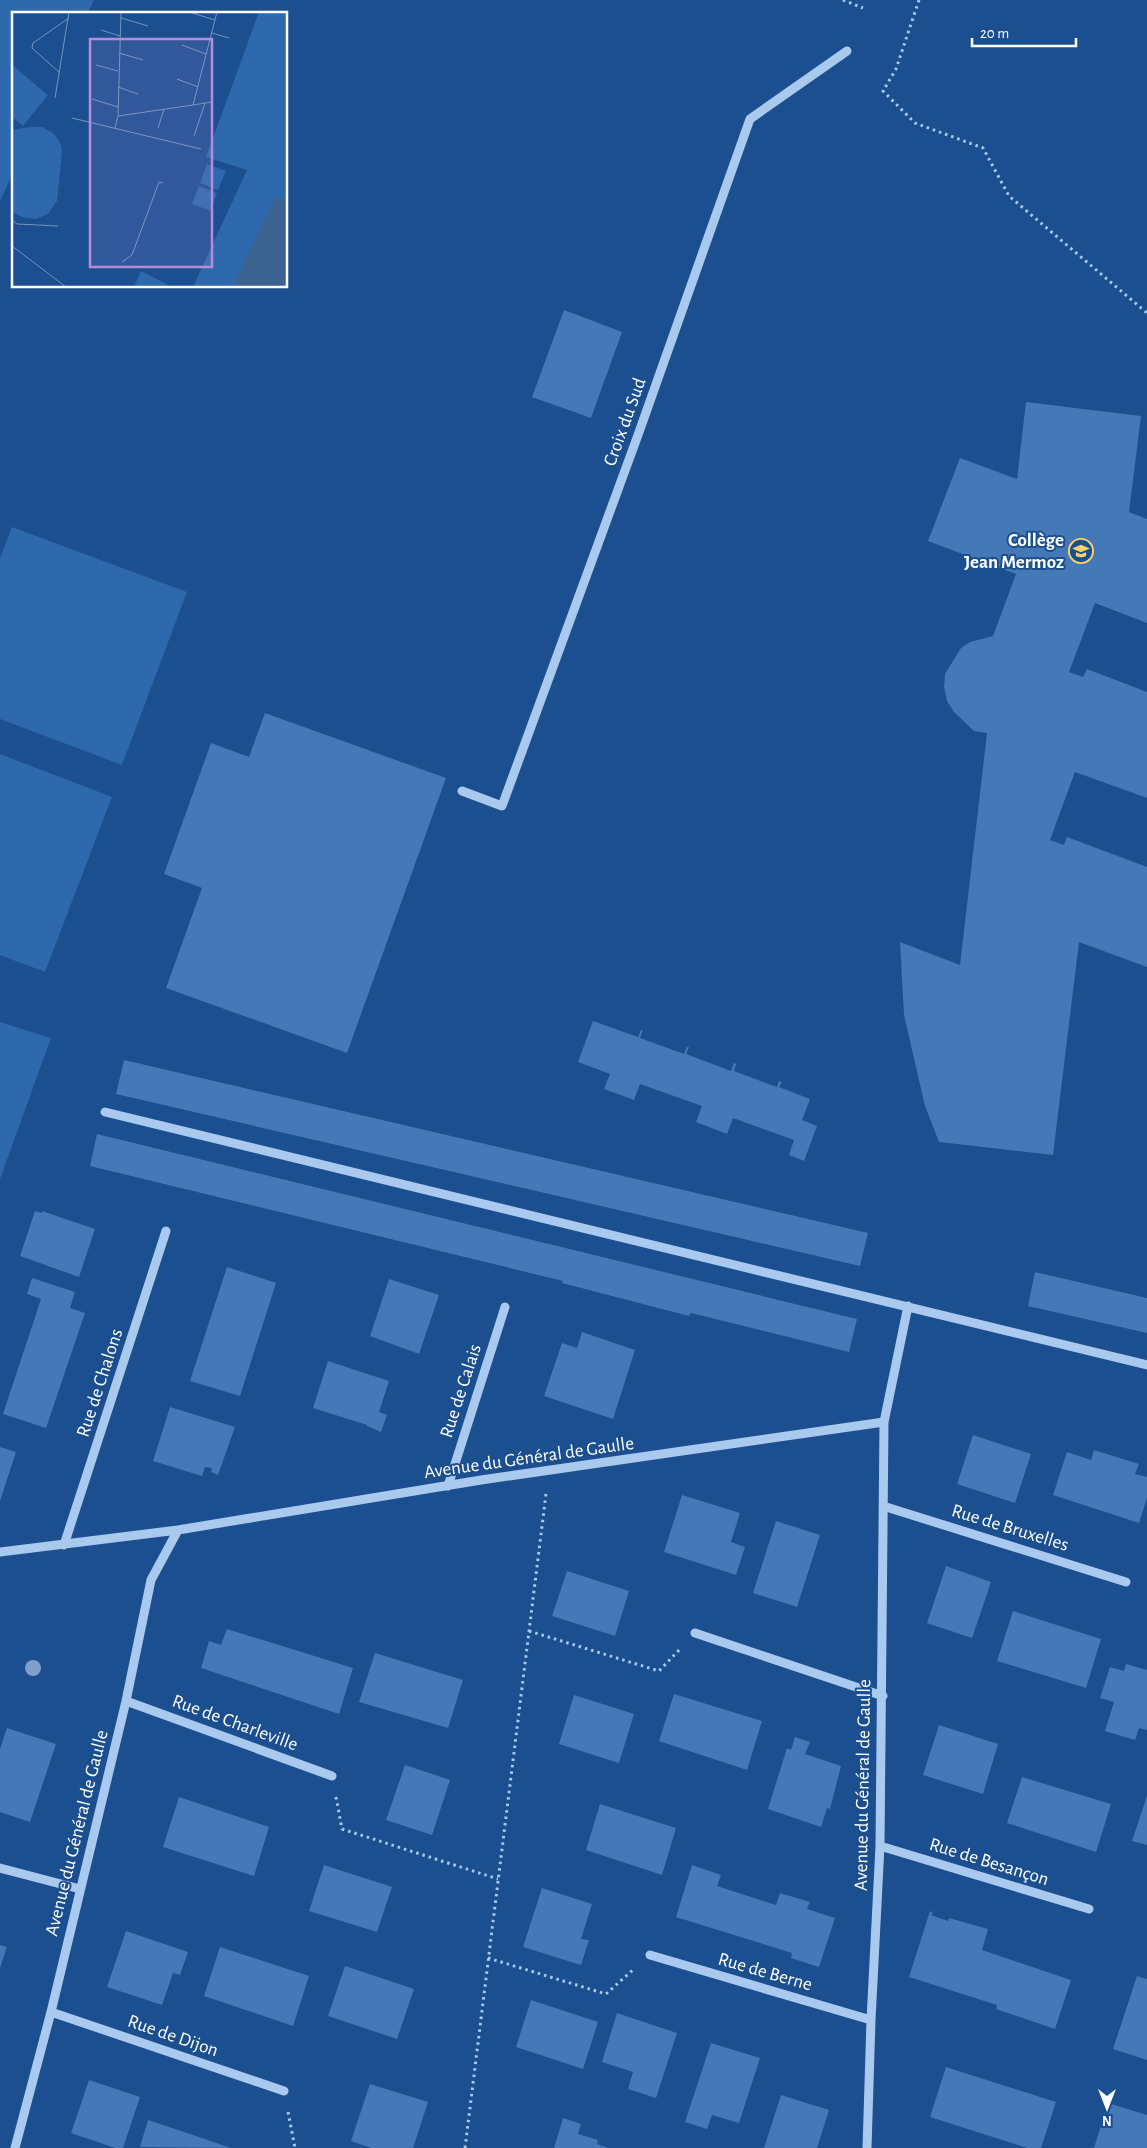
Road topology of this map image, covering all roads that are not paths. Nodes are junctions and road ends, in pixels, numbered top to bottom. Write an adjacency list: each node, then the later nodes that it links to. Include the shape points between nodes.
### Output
1 (847, 52): 2 (street, Croix du Sud, via 750,119 502,806)
2 (462, 791)
3 (105, 1112): 5 (street)
4 (166, 1231): 12 (street, Rue de Chalons)
5 (908, 1306): 7 (street); 8 (street, Avenue du Général de Gaulle)
6 (505, 1307): 9 (street, Rue de Calais)
7 (1147, 1365)
8 (884, 1422): 9 (street, Avenue du Général de Gaulle); 10 (street, Avenue du Général de Gaulle)
9 (448, 1486): 11 (street, Avenue du Général de Gaulle)
10 (883, 1506): 14 (street, Rue de Bruxelles); 16 (street, Avenue du Général de Gaulle)
11 (178, 1530): 12 (street, Avenue du Général de Gaulle); 17 (street, Avenue du Général de Gaulle, via 151,1580)
12 (64, 1545): 13 (street, Avenue du Général de Gaulle)
13 (0, 1552)
14 (1126, 1582)
15 (695, 1633): 16 (street)
16 (882, 1696): 19 (street, Avenue du Général de Gaulle)
17 (126, 1701): 18 (street, Rue de Charleville); 21 (street, Avenue du Général de Gaulle)
18 (332, 1776)
19 (880, 1846): 22 (street, Rue de Besançon); 25 (street, Avenue du Général de Gaulle)
20 (0, 1868): 21 (street)
21 (80, 1889): 24 (street, Avenue du Général de Gaulle)
22 (1089, 1909)
23 (650, 1955): 25 (street, Rue de Berne)
24 (51, 2012): 26 (street, Rue de Dijon); 27 (street, Avenue du Général de Gaulle)
25 (870, 2020): 28 (street, Avenue du Général de Gaulle)
26 (284, 2091)
27 (15, 2148)
28 (867, 2148)

